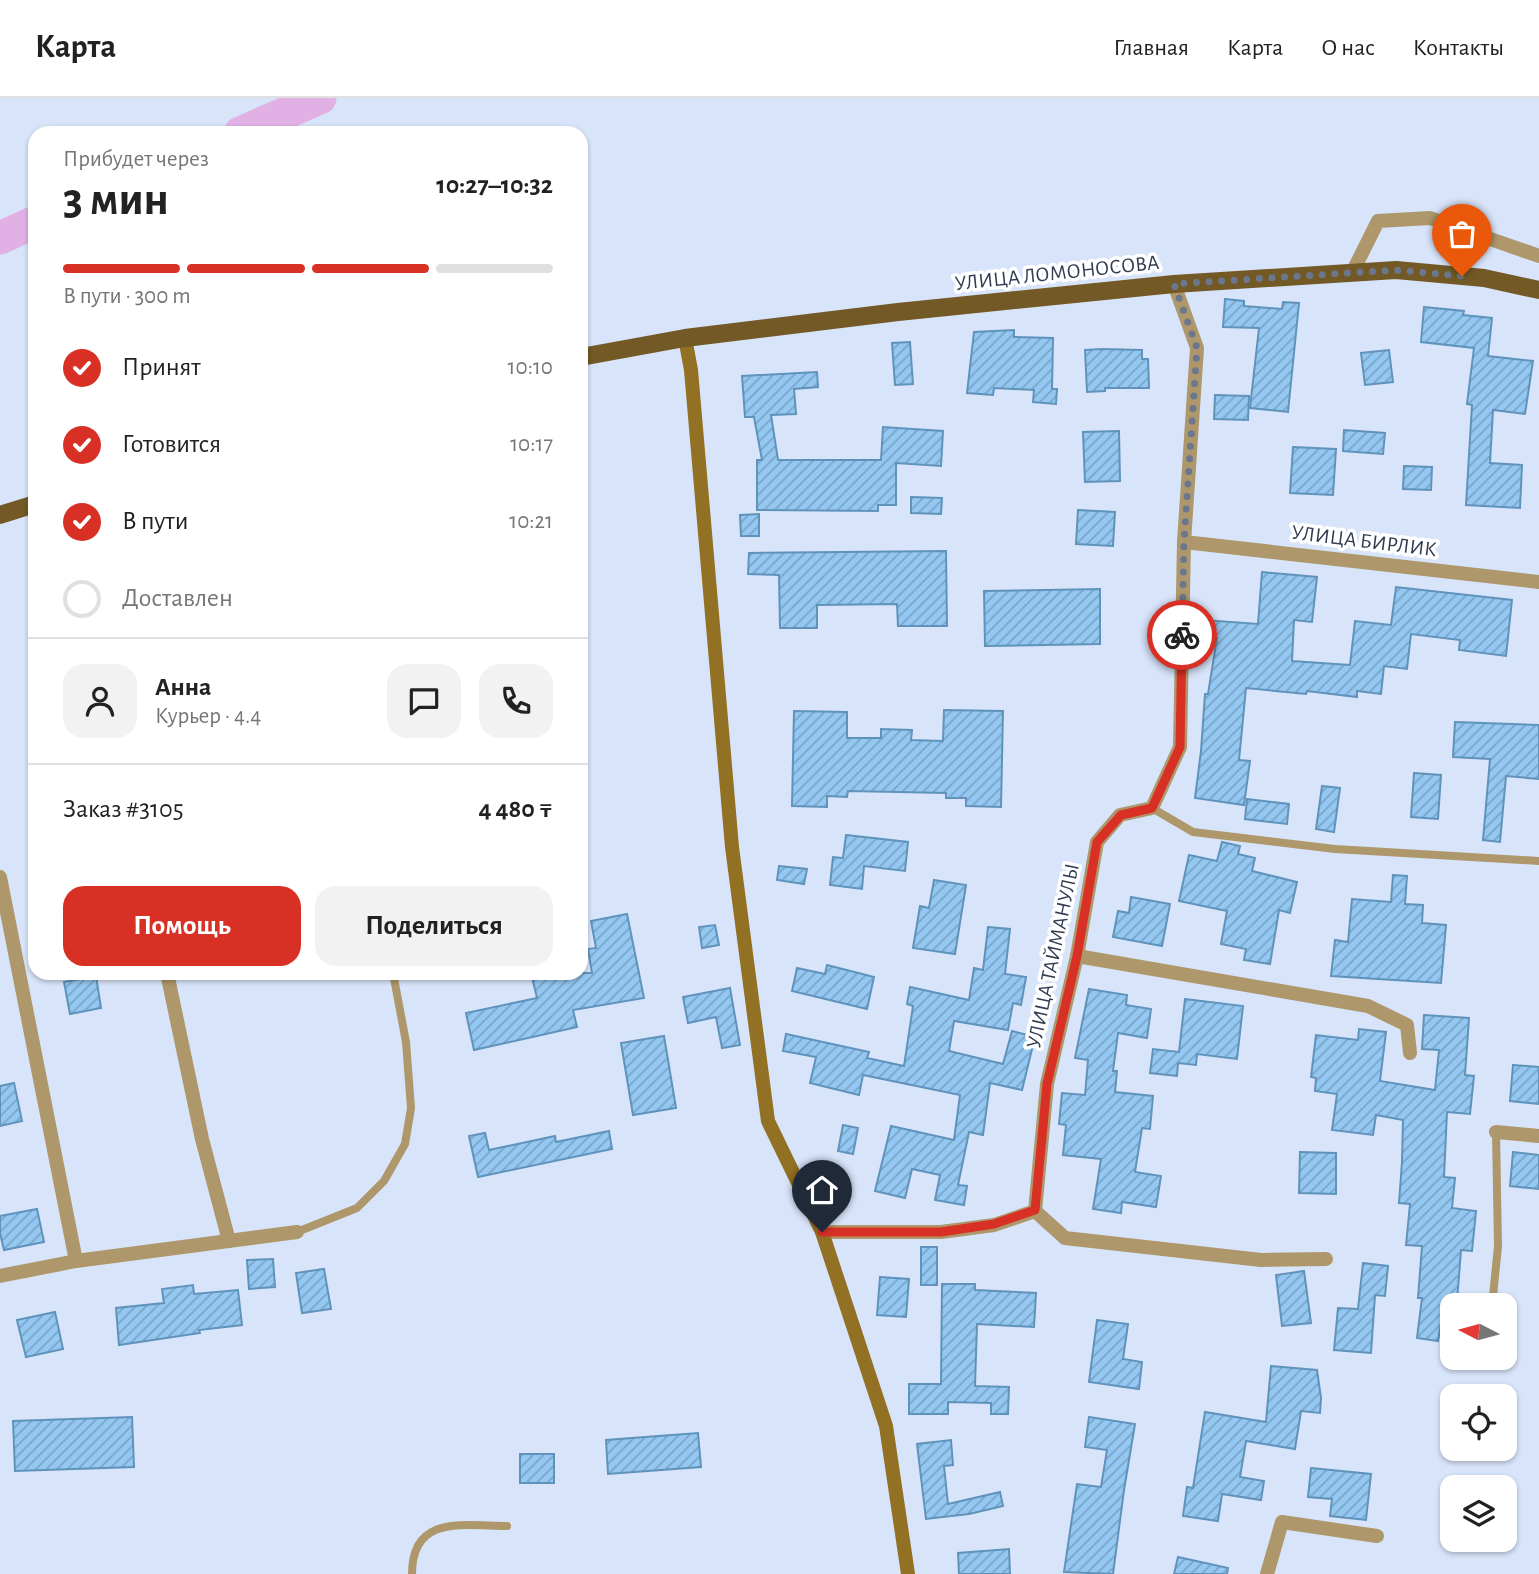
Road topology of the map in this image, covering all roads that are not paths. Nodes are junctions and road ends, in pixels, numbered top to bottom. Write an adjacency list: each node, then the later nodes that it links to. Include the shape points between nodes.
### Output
1 (1539, 256): 2 (street, via 1430,218 1378,221)
2 (1352, 273): 3 (main road, УЛИЦА ЛОМОНОСОВА); 4 (main road, УЛИЦА ЛОМОНОСОВА, via 1396,270 1484,278)
3 (1174, 284): 5 (main road, УЛИЦА ЛОМОНОСОВА); 9 (street, via 1197,348)
4 (1539, 290)
5 (685, 338): 6 (main road, УЛИЦА ЛОМОНОСОВА); 22 (main road, via 732,847 768,1121)
6 (588, 356)
7 (28, 506): 8 (main road)
8 (0, 515)
9 (1184, 542): 10 (street, УЛИЦА БИРЛИК); 11 (street, via 1180,747)
10 (1539, 582)
11 (1152, 808): 12 (lane, via 1193,832 1335,849); 14 (street, УЛИЦА ТАЙМАНУЛЫ, via 1121,815 1097,842)
12 (1539, 861)
13 (0, 877): 25 (street)
14 (1077, 956): 17 (street, via 1368,1006 1407,1025); 20 (street, УЛИЦА ТАЙМАНУЛЫ, via 1047,1084)
15 (168, 980): 23 (street)
16 (394, 980): 21 (lane, via 406,1042 411,1108 405,1144 384,1181 357,1208)
17 (1410, 1053)
18 (1496, 1132): 19 (street); 27 (lane, via 1499,1246)
19 (1539, 1136)
20 (1035, 1210): 22 (street, via 994,1224 941,1232); 24 (street, via 1065,1238 1261,1260)
21 (297, 1232): 23 (street)
22 (822, 1232): 31 (main road, via 886,1426)
23 (229, 1241): 25 (street)
24 (1326, 1259)
25 (76, 1261): 26 (street)
26 (0, 1276)
27 (1494, 1293)
28 (507, 1526): 30 (lane, via 440,1526 423,1536)
29 (1377, 1536): 32 (street, via 1282,1522)
30 (412, 1574)
31 (908, 1574)
32 (1267, 1574)

